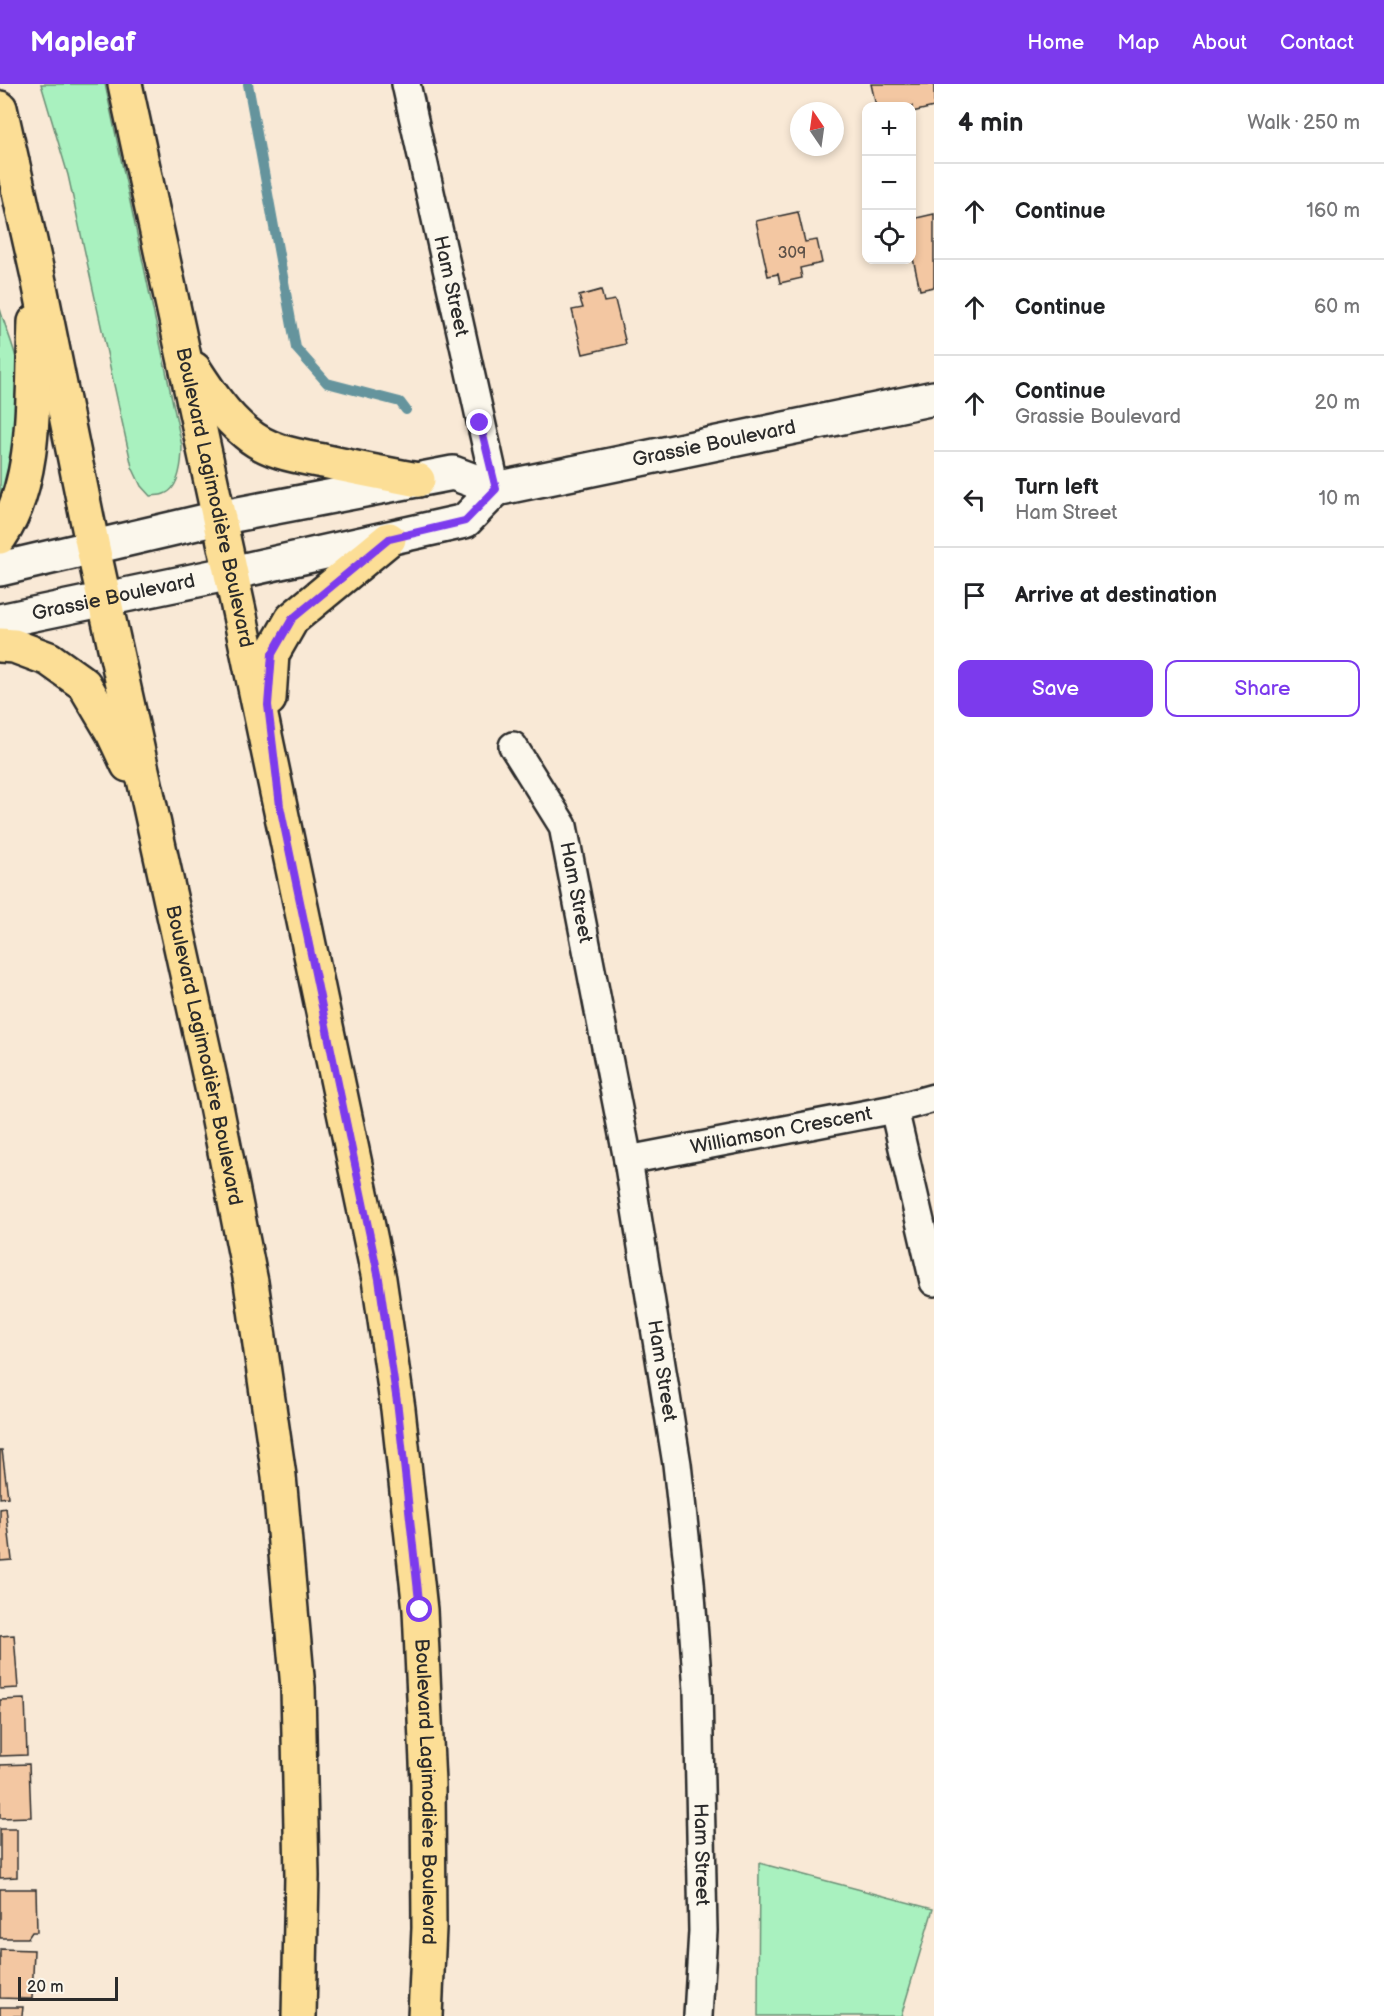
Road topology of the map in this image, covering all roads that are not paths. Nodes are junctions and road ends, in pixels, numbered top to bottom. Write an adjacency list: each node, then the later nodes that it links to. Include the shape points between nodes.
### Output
1 (125, 84): 5 (main road, Boulevard Lagimodière Boulevard)
2 (406, 84): 8 (street, Ham Street)
3 (0, 108): 4 (main road, Boulevard Lagimodière Boulevard)
4 (37, 272): 10 (main road, via 32,426 17,506); 12 (main road, Boulevard Lagimodière Boulevard)
5 (180, 334): 7 (main road, via 191,364 212,396 247,435 292,455); 9 (main road, Boulevard Lagimodière Boulevard)
6 (934, 398): 8 (main road, Grassie Boulevard)
7 (418, 480): 8 (main road, via 453,473); 9 (main road)
8 (496, 489): 11 (main road, Grassie Boulevard, via 465,521)
9 (218, 518): 12 (main road); 14 (main road, Boulevard Lagimodière Boulevard)
10 (0, 537)
11 (389, 539): 14 (main road, Grassie Boulevard); 19 (main road, via 292,619 272,654 268,705)
12 (93, 548): 13 (main road); 15 (main road, Boulevard Lagimodière Boulevard)
13 (0, 569)
14 (231, 573): 15 (main road, Grassie Boulevard); 19 (main road, Boulevard Lagimodière Boulevard)
15 (105, 600): 16 (main road, Grassie Boulevard); 20 (main road, Boulevard Lagimodière Boulevard)
16 (0, 621)
17 (0, 645): 20 (main road, via 49,658 84,684 113,733)
18 (513, 746): 23 (street, Ham Street, via 563,826)
19 (280, 806): 26 (main road, Boulevard Lagimodière Boulevard, via 379,1279 398,1409 420,1610 428,1772 429,1928)
20 (151, 815): 25 (main road, Boulevard Lagimodière Boulevard, via 246,1260 279,1476 298,1688 302,1876)
21 (934, 1098): 22 (street, Williamson Crescent)
22 (894, 1108): 23 (street, Williamson Crescent); 24 (street)
23 (628, 1160): 27 (street, Ham Street, via 677,1464 690,1582 698,1690 703,1931)
24 (934, 1282)
25 (298, 2016)
26 (424, 2016)
27 (698, 2016)

